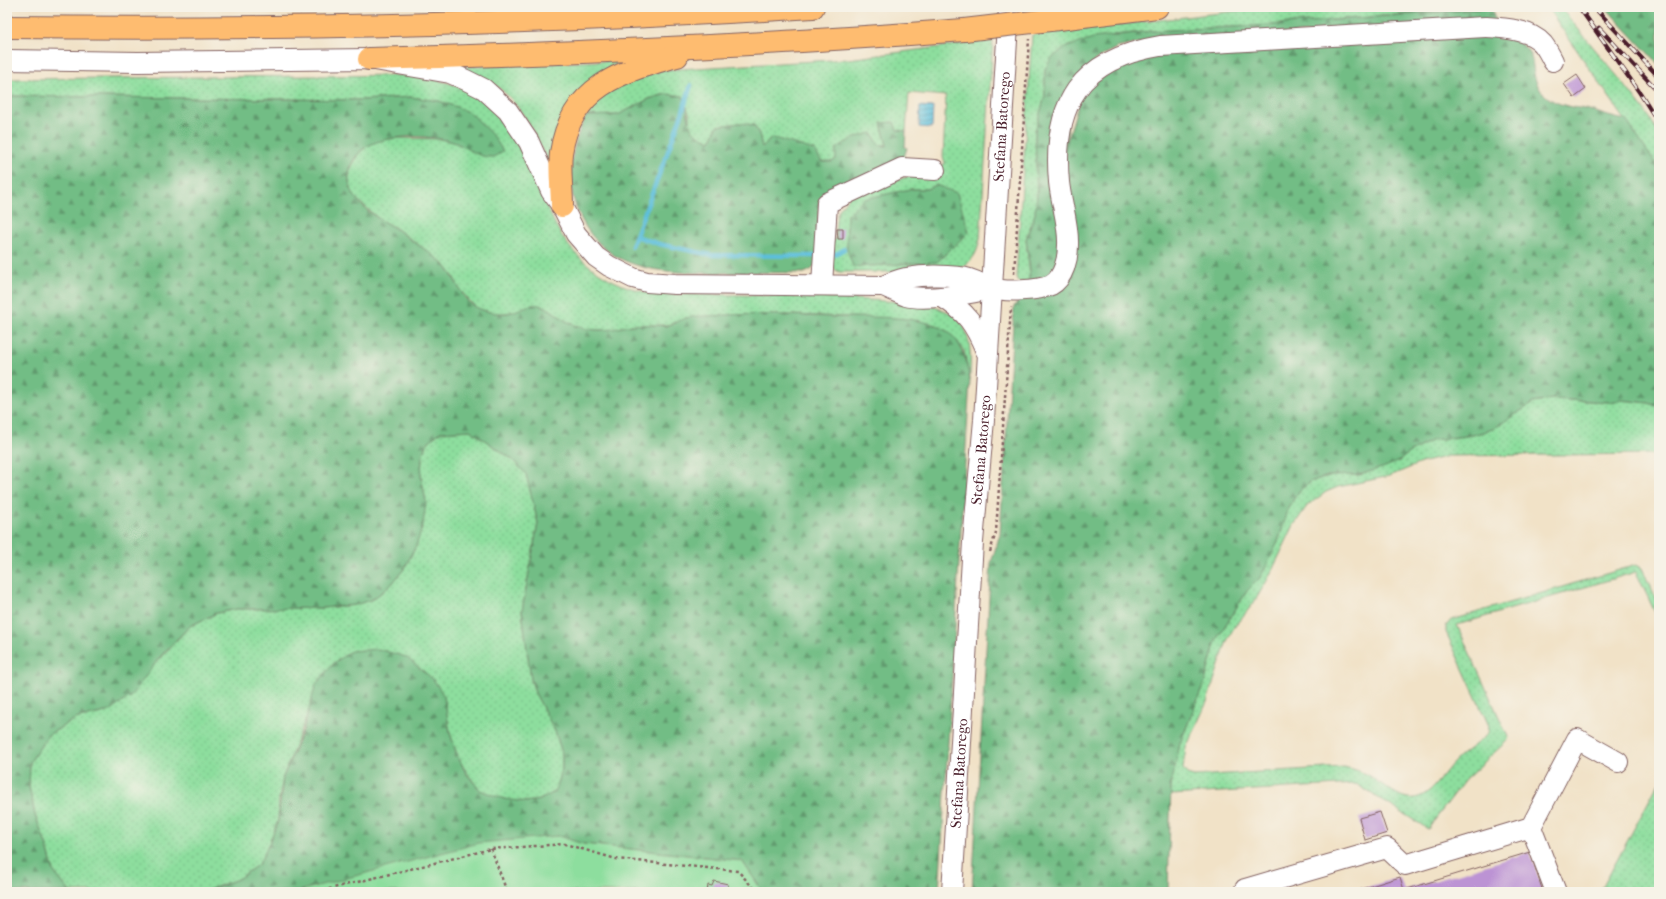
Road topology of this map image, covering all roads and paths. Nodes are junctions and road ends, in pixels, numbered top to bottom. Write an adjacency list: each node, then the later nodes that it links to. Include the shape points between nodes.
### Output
1 (813, 7): 4 (highway, via 615,18 397,25 247,28)
2 (1009, 7): 13 (street, Stefana Batorego)
3 (1157, 7): 5 (highway, bridge, via 964,30)
4 (7, 27)
5 (715, 46): 6 (highway, via 535,55); 10 (highway, via 638,68 607,81 591,93 567,128 561,154)
6 (369, 59): 7 (street, via 138,62); 10 (street, via 450,73 484,89 508,111 518,125 529,142 551,191)
7 (7, 60)
8 (1553, 61): 13 (street, via 1542,43 1526,33 1508,28 1485,27 1160,46 1139,49 1117,57 1100,66 1081,84 1066,109 1061,127 1058,147 1060,183 1068,244 1065,267 1052,284 1041,289)
9 (936, 170): 11 (street, via 902,168 827,203)
10 (562, 206): 11 (street, via 569,223 586,247 609,266 633,278 675,284)
11 (822, 285): 12 (street)
12 (883, 286): 13 (street, via 906,278 952,276 974,280); 14 (street, via 907,296)
13 (991, 288): 14 (street); 15 (street, Stefana Batorego)
14 (942, 297): 15 (street, via 956,305 971,321)
15 (987, 353): 22 (street, Stefana Batorego)
16 (1618, 762): 17 (street, via 1577,739)
17 (1531, 827): 23 (street, via 1406,865 1387,848 1245,889); 24 (street)
18 (491, 848): 19 (path); 20 (path); 21 (path, via 565,844 616,859 738,871)
19 (317, 892)
20 (507, 892)
21 (757, 892)
22 (952, 892)
23 (1246, 892)
24 (1556, 892)

